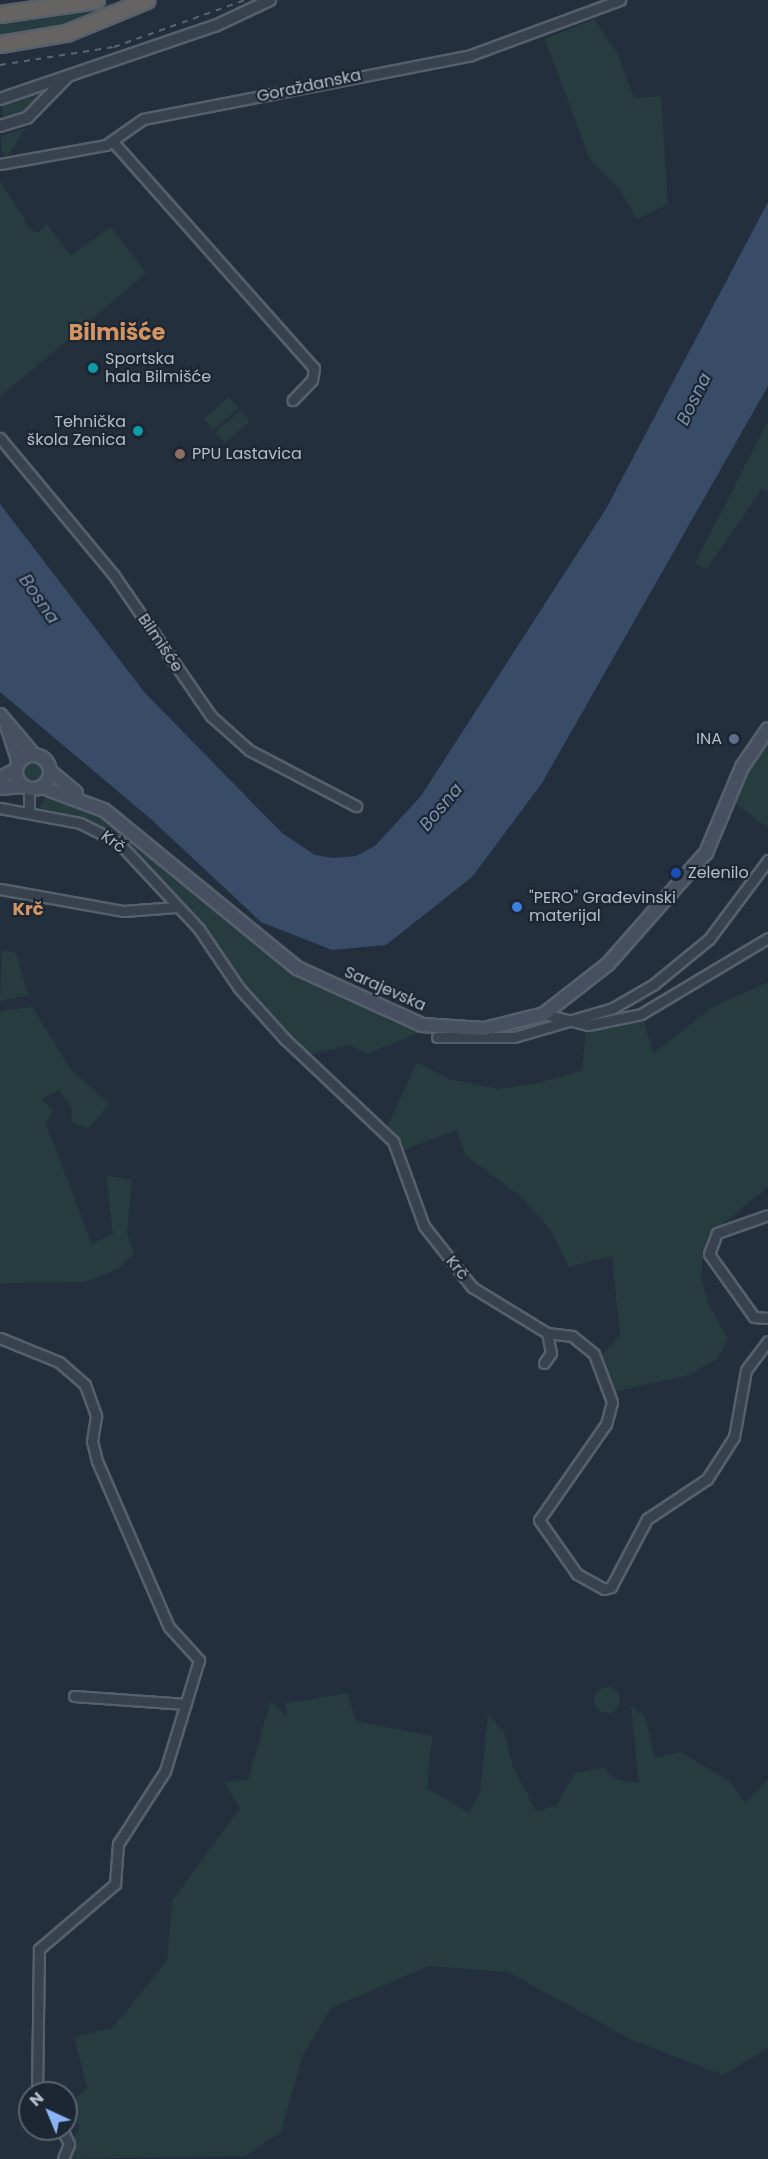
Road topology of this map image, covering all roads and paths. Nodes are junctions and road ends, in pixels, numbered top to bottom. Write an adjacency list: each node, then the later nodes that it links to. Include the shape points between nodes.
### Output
1 (96, 0): 5 (highway)
2 (147, 0): 6 (highway, via 66,33)
3 (270, 0): 7 (street, via 215,26)
4 (620, 0): 10 (street, Goraždanska, via 471,55 143,119)
5 (2, 14)
6 (0, 44)
7 (80, 69): 8 (street); 9 (street, via 54,87 27,118)
8 (0, 99)
9 (0, 126)
10 (114, 142): 11 (street, Goraždanska); 12 (street, via 314,368 312,380)
11 (0, 164)
12 (293, 400)
13 (0, 438): 23 (street, Bilmišće, via 113,574 211,716 249,750)
14 (1, 716): 16 (main road, Sarajevska); 17 (main road)
15 (768, 729): 30 (main road, Sarajevska, via 742,767 706,854 608,964)
16 (34, 755): 17 (main road); 18 (main road, Sarajevska)
17 (17, 766): 19 (main road); 21 (main road)
18 (50, 771): 21 (main road); 22 (main road, Sarajevska)
19 (0, 778)
20 (0, 788): 21 (main road, Sarajevska)
21 (31, 788): 22 (main road, Sarajevska); 25 (street)
22 (84, 799): 30 (main road, Sarajevska, via 131,829 279,954 322,980 422,1025 484,1029)
23 (356, 806)
24 (0, 808): 25 (street, Krč)
25 (29, 809): 28 (street, Krč, via 80,823 118,842)
26 (768, 860): 31 (street, via 726,919 684,962 613,1008)
27 (0, 889): 28 (street, via 124,910)
28 (176, 907): 35 (street, Krč, via 285,1039 393,1141 424,1226 472,1287)
29 (768, 938): 31 (street, via 641,1014 598,1025)
30 (544, 1014): 31 (street)
31 (579, 1023): 32 (street, via 514,1037)
32 (437, 1037)
33 (768, 1215): 34 (street, via 717,1233 709,1254 754,1317)
34 (768, 1318)
35 (547, 1333): 37 (street, Krč, via 572,1336 594,1354 612,1402 606,1424 539,1520 577,1574 604,1589 611,1587 647,1519 707,1479 724,1456 734,1437 746,1370); 38 (street, via 551,1353)
36 (0, 1338): 40 (street, via 59,1362 85,1385 96,1416 92,1441 100,1470 169,1627 199,1660)
37 (768, 1341)
38 (544, 1363)
39 (74, 1696): 40 (street)
40 (186, 1704): 41 (street, via 156,1792 118,1844 115,1884 39,1949)
41 (37, 2081)
42 (68, 2141): 43 (street)
43 (63, 2159)

